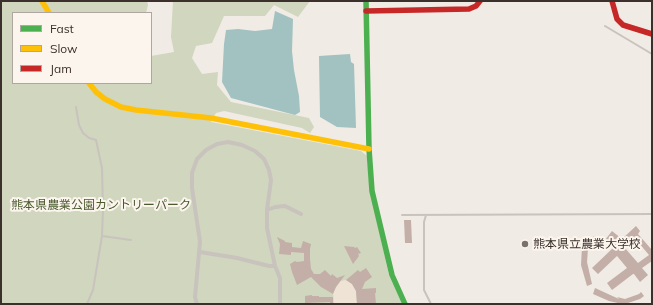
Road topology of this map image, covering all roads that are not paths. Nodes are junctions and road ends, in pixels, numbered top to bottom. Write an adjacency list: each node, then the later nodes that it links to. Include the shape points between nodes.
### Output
1 (42, 1): 6 (street)
2 (366, 1): 5 (street)
3 (480, 1): 5 (street, via 476,6 469,8)
4 (612, 1): 8 (street, via 617,19 623,25)
5 (366, 11): 12 (street)
6 (48, 12)
7 (605, 26): 9 (lane)
8 (652, 34)
9 (652, 54)
10 (90, 84): 12 (street, via 105,99 136,110 211,118)
11 (76, 107): 18 (lane, via 83,133 96,140 102,168)
12 (369, 149): 25 (street, via 372,191 380,227 392,275)
13 (267, 210): 14 (street, via 285,206); 20 (street, via 271,180 264,159 249,148 228,142 206,150 197,159 192,173); 21 (street, via 267,228)
14 (301, 214)
15 (652, 214): 17 (lane)
16 (402, 215): 17 (lane)
17 (426, 215): 26 (lane, via 424,290)
18 (102, 236): 19 (lane); 22 (lane, via 93,290)
19 (131, 240)
20 (200, 252): 21 (street); 23 (street, via 195,297)
21 (275, 266): 24 (street, via 280,278)
22 (87, 304)
23 (197, 304)
24 (280, 304)
25 (405, 304)
26 (431, 304)

